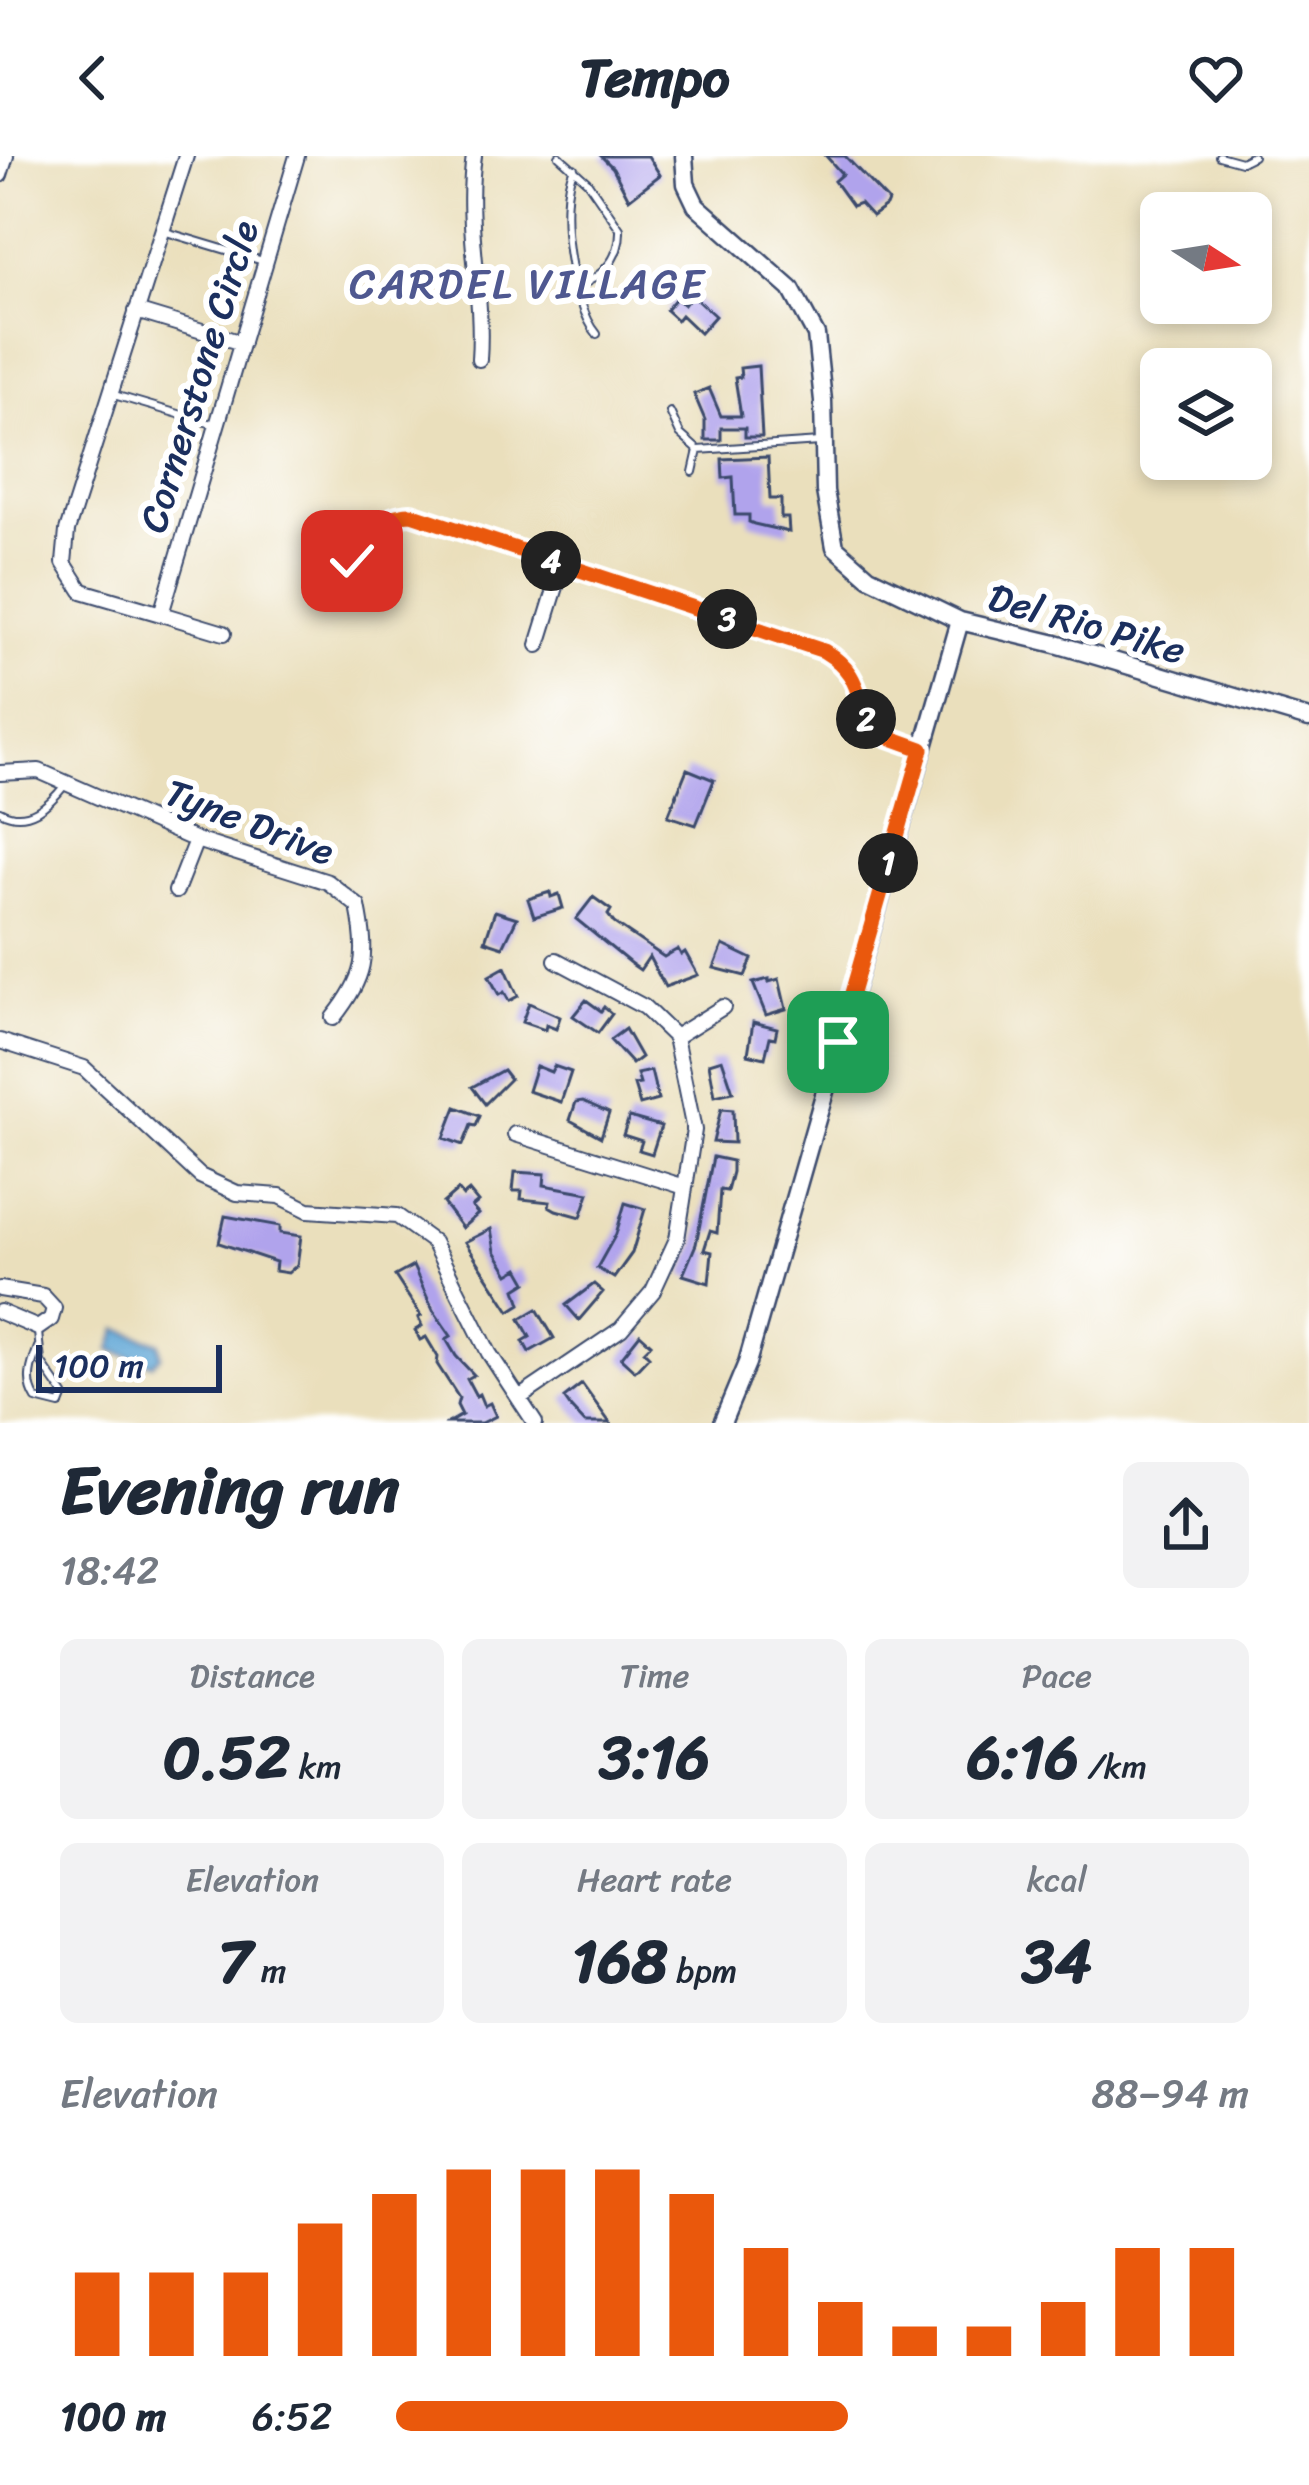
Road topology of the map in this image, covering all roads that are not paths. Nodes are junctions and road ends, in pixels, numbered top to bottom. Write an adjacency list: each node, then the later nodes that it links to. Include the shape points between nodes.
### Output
1 (6, 156): 10 (street)
2 (186, 156): 11 (street, Cornerstone Circle)
3 (298, 156): 12 (street, Cornerstone Circle)
4 (474, 156): 17 (street, via 469,209 481,296)
5 (559, 156): 9 (lane)
6 (684, 156): 21 (street, via 696,205 791,289 816,335)
7 (1219, 156): 8 (lane)
8 (1253, 156)
9 (574, 168): 13 (lane, via 564,216); 13 (lane, via 621,236 601,275)
10 (0, 175)
11 (162, 230): 12 (lane); 14 (street, Cornerstone Circle)
12 (266, 262): 16 (street, Cornerstone Circle)
13 (578, 286): 15 (lane)
14 (136, 311): 16 (street); 18 (street, Cornerstone Circle)
15 (597, 334)
16 (242, 343): 20 (street, Cornerstone Circle)
17 (479, 358)
18 (110, 394): 20 (lane); 26 (street, Cornerstone Circle, via 64,563 82,591)
19 (670, 412): 22 (lane)
20 (218, 425): 26 (street, Cornerstone Circle)
21 (824, 442): 22 (lane); 27 (street, via 835,547 868,577)
22 (698, 450): 23 (lane)
23 (693, 472)
24 (352, 561): 25 (street, via 375,526 411,514)
25 (563, 565): 29 (street); 31 (street, via 824,651 855,678 872,731)
26 (161, 614): 28 (street, Cornerstone Circle)
27 (960, 621): 30 (street, Del Rio Pike); 31 (street, Del Rio Pike)
28 (224, 633)
29 (538, 645)
30 (1309, 719)
31 (922, 749): 50 (street, Del Rio Pike, via 760,1318)
32 (0, 773): 33 (street, Tyne Drive, via 39,771)
33 (67, 782): 34 (lane, via 34,814); 35 (street, Tyne Drive)
34 (0, 811)
35 (196, 840): 36 (street); 39 (street, Tyne Drive, via 328,882 358,906 367,952)
36 (176, 891)
37 (556, 960): 40 (street, via 644,1007)
38 (722, 1006): 40 (street)
39 (332, 1018)
40 (675, 1037): 43 (street, via 694,1130)
41 (0, 1041): 48 (street, via 84,1068 200,1176 308,1210 397,1216 434,1242)
42 (515, 1134): 43 (street)
43 (685, 1187): 48 (street, via 677,1239 653,1291 621,1329)
44 (0, 1289): 46 (street, via 51,1301 51,1319)
45 (0, 1312): 46 (street)
46 (38, 1328): 47 (lane)
47 (38, 1347): 47 (lane, via 64,1395 60,1405 30,1389)
48 (519, 1398): 49 (street)
49 (535, 1423)
50 (722, 1423)

